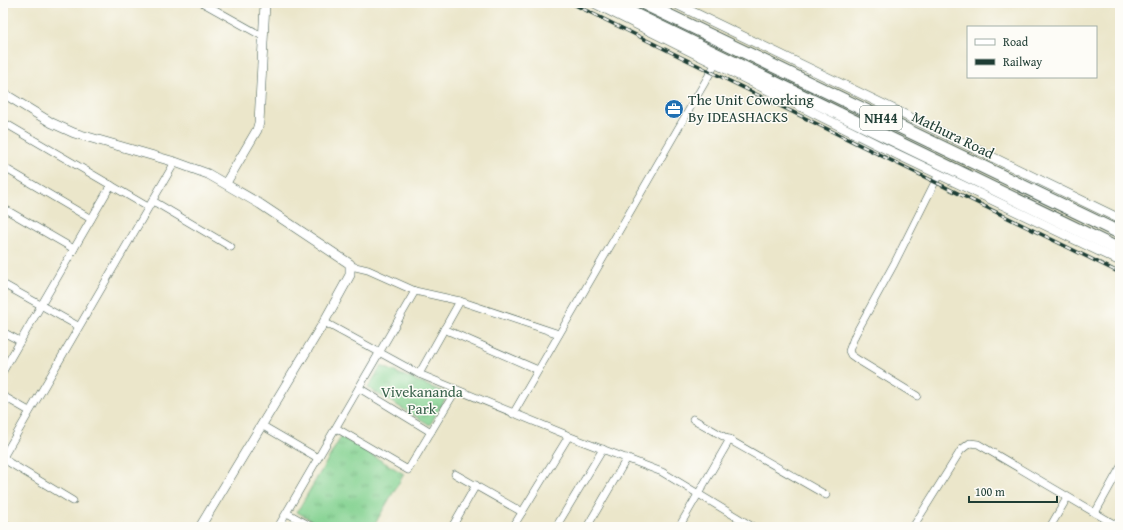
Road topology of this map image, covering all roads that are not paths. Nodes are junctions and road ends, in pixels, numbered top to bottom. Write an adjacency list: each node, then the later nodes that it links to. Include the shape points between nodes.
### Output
1 (203, 3): 7 (street)
2 (265, 3): 7 (main road)
3 (594, 3): 8 (main road)
4 (611, 3): 12 (highway, NH44)
5 (643, 3): 22 (highway, Mathura Road / NH44)
6 (674, 3): 21 (main road)
7 (262, 36): 16 (main road, via 260,123)
8 (716, 63): 10 (main road); 36 (street)
9 (3, 93): 13 (main road, via 52,123 74,133)
10 (798, 104): 12 (highway, via 845,122); 15 (main road)
11 (3, 122): 17 (street)
12 (864, 126): 25 (highway, Mathura Road / NH44)
13 (175, 162): 16 (main road); 18 (street)
14 (3, 167): 20 (street)
15 (939, 174): 26 (main road); 45 (street, via 849,351 858,360)
16 (226, 183): 27 (main road, via 347,260)
17 (110, 185): 18 (street); 20 (street)
18 (150, 204): 23 (street); 33 (street)
19 (4, 210): 24 (street)
20 (91, 219): 24 (street)
21 (1120, 219)
22 (1120, 233)
23 (231, 247)
24 (74, 249): 31 (street)
25 (1120, 250)
26 (1120, 261)
27 (351, 266): 29 (street, via 368,270); 32 (main road, via 350,275)
28 (3, 284): 31 (street)
29 (415, 291): 30 (street); 38 (street)
30 (460, 301): 34 (street); 36 (street)
31 (41, 305): 33 (street); 37 (street)
32 (324, 322): 38 (street); 49 (main road)
33 (78, 326): 46 (street)
34 (444, 329): 39 (street); 41 (street)
35 (3, 332): 37 (street)
36 (559, 334): 39 (street)
37 (20, 341): 40 (street)
38 (380, 352): 41 (street); 42 (street)
39 (538, 370): 47 (street)
40 (3, 371)
41 (418, 374): 43 (street)
42 (359, 388): 50 (street); 51 (street)
43 (456, 390): 47 (street); 51 (street)
44 (3, 396): 46 (street)
45 (917, 396)
46 (29, 411): 57 (street, via 5,454)
47 (513, 414): 52 (street)
48 (693, 419): 53 (street)
49 (263, 426): 55 (street); 70 (main road)
50 (336, 428): 51 (street, via 408,470); 55 (street)
51 (431, 432)
52 (568, 436): 54 (street); 66 (street)
53 (730, 439): 61 (street); 62 (street)
54 (603, 448): 56 (street); 75 (street)
55 (318, 458): 65 (street)
56 (627, 458): 61 (street, via 662,472); 76 (street)
57 (5, 463): 64 (street)
58 (1120, 468): 67 (street)
59 (455, 474): 60 (street)
60 (476, 485): 66 (street); 73 (street)
61 (698, 494): 77 (street); 78 (street)
62 (826, 495)
63 (1067, 498): 67 (street); 79 (street, via 978,444 970,443 960,450); 80 (street)
64 (73, 501)
65 (287, 512): 71 (street); 72 (street)
66 (522, 512): 74 (street)
67 (1095, 513): 81 (street)
68 (3, 522): 69 (street)
69 (8, 527)
70 (200, 527)
71 (278, 527)
72 (312, 527)
73 (452, 527)
74 (513, 527)
75 (556, 527)
76 (587, 527)
77 (678, 527)
78 (753, 527)
79 (913, 527)
80 (1050, 527)
81 (1118, 527)

